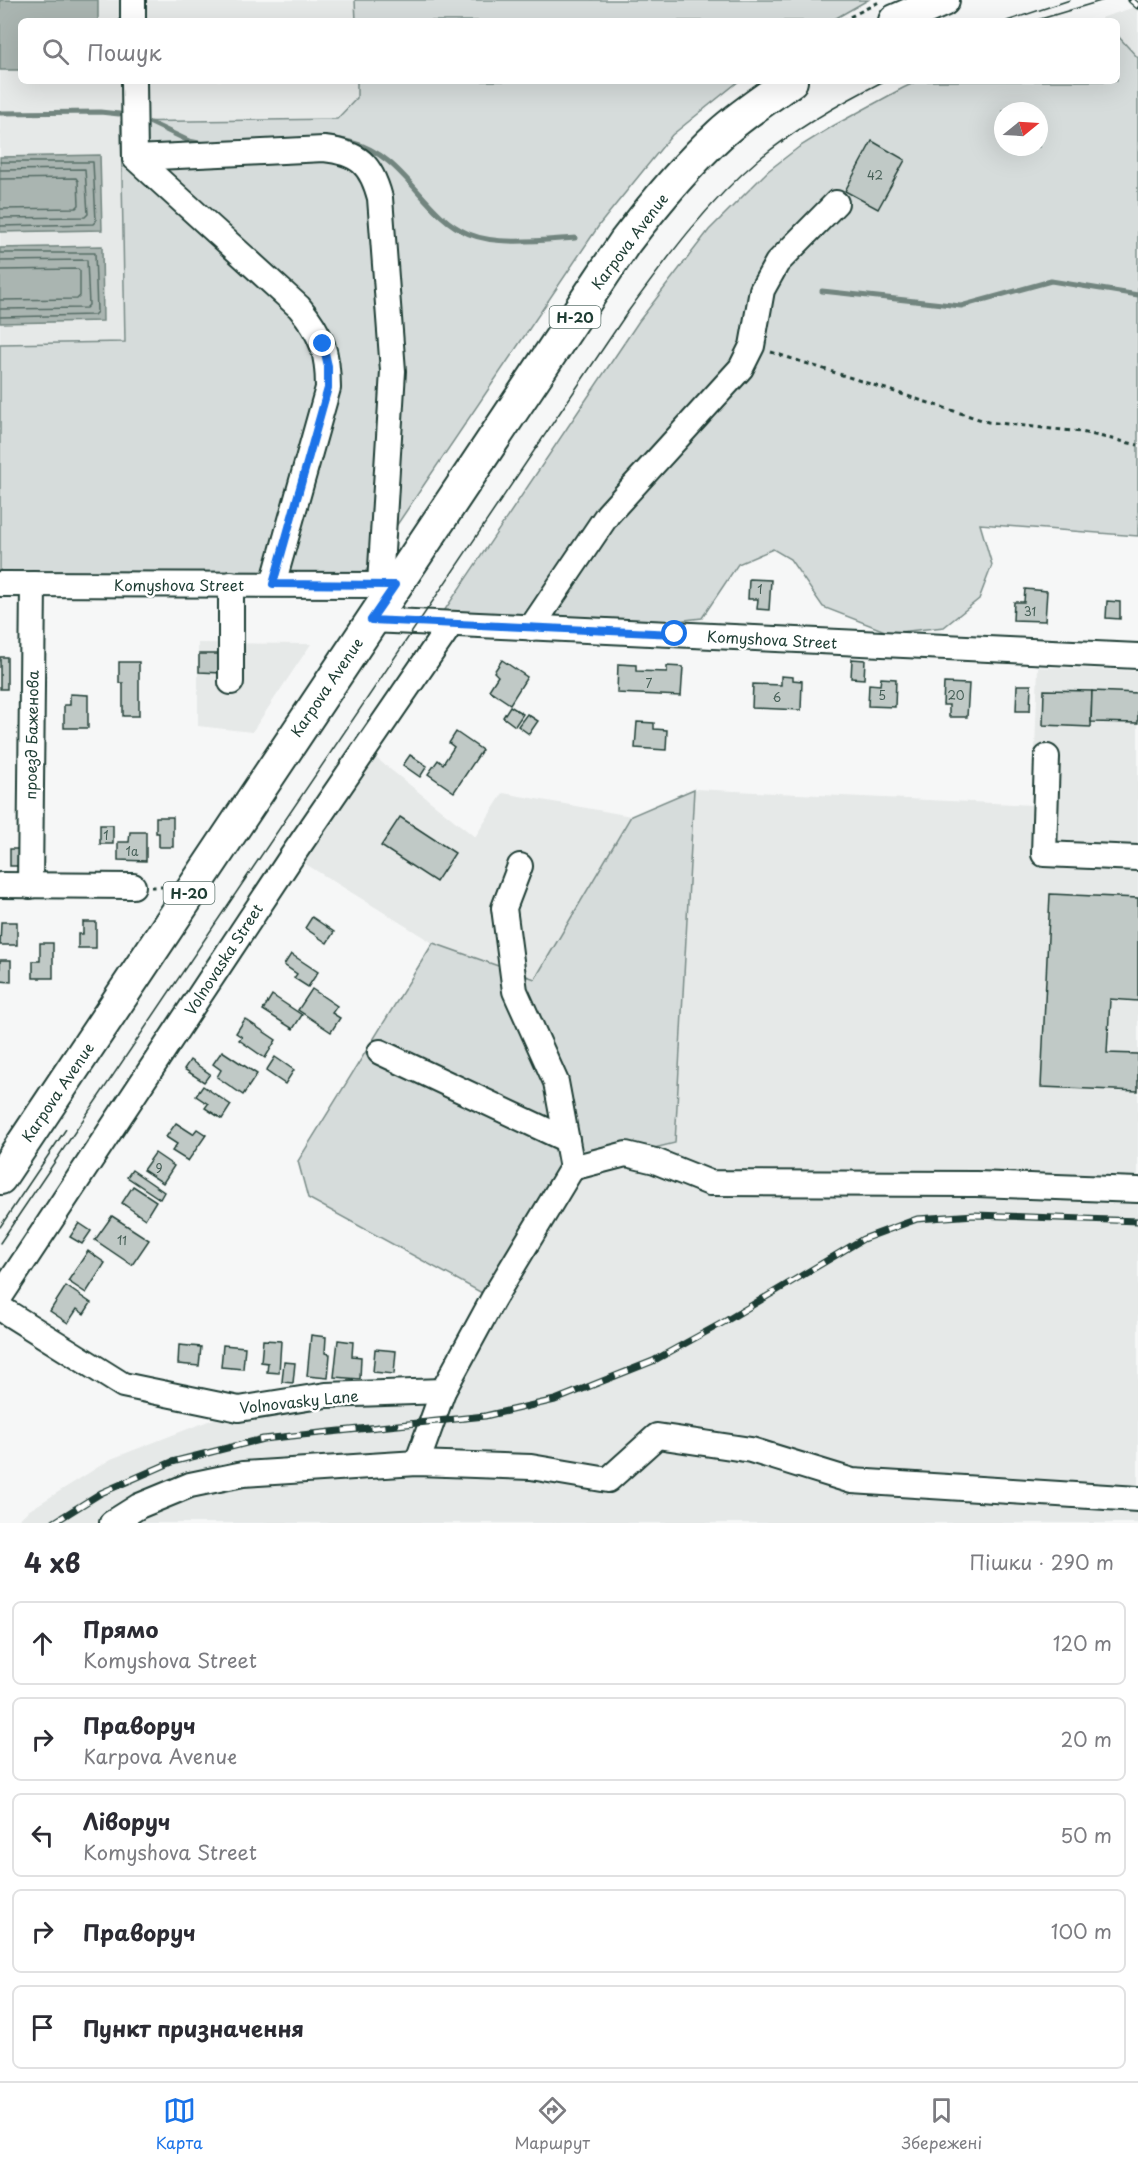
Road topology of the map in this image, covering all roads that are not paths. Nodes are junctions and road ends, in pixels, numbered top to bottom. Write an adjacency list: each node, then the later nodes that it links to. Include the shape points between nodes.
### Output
1 (133, 0): 3 (street)
2 (943, 0): 4 (main road)
3 (133, 18)
4 (902, 18)
5 (134, 84): 7 (street)
6 (787, 84): 13 (main road, Karpova Avenue / Н-20, via 721,134 655,204)
7 (135, 158): 12 (street, via 299,307 314,324 323,344 328,388); 13 (street, via 324,149 353,156 375,178 380,198 393,371)
8 (836, 203): 16 (street, via 777,263 762,290 752,346 741,368 608,514)
9 (0, 584): 10 (street, Komyshova Street)
10 (33, 584): 11 (street, Komyshova Street); 23 (street, проезд Баженова)
11 (231, 584): 12 (street, Komyshova Street); 18 (street)
12 (273, 584): 13 (street, Komyshova Street)
13 (388, 585): 14 (main road, Karpova Avenue / Н-20)
14 (371, 620): 15 (street, Komyshova Street); 28 (main road, Karpova Avenue / Н-20)
15 (451, 624): 16 (street, Komyshova Street); 30 (street, Volnovaska Street)
16 (531, 628): 17 (street, Komyshova Street)
17 (1138, 656)
18 (231, 682)
19 (1047, 757): 20 (street, via 1044,854)
20 (1138, 858)
21 (520, 866): 26 (street, via 504,908 515,991 556,1082)
22 (0, 885): 23 (street)
23 (30, 886): 24 (street)
24 (133, 886)
25 (380, 1052): 26 (street)
26 (567, 1140): 27 (street)
27 (572, 1168): 29 (street, via 626,1154 710,1183 976,1184); 32 (street)
28 (0, 1178)
29 (1138, 1190)
30 (0, 1297)
31 (0, 1308): 32 (street, Volnovasky Lane, via 123,1385 239,1409 326,1395)
32 (443, 1390): 33 (street)
33 (417, 1463): 34 (street, via 531,1467 608,1480 657,1436 751,1450 852,1481); 35 (street, via 243,1474 190,1485 139,1506)
34 (1138, 1499)
35 (112, 1523)

